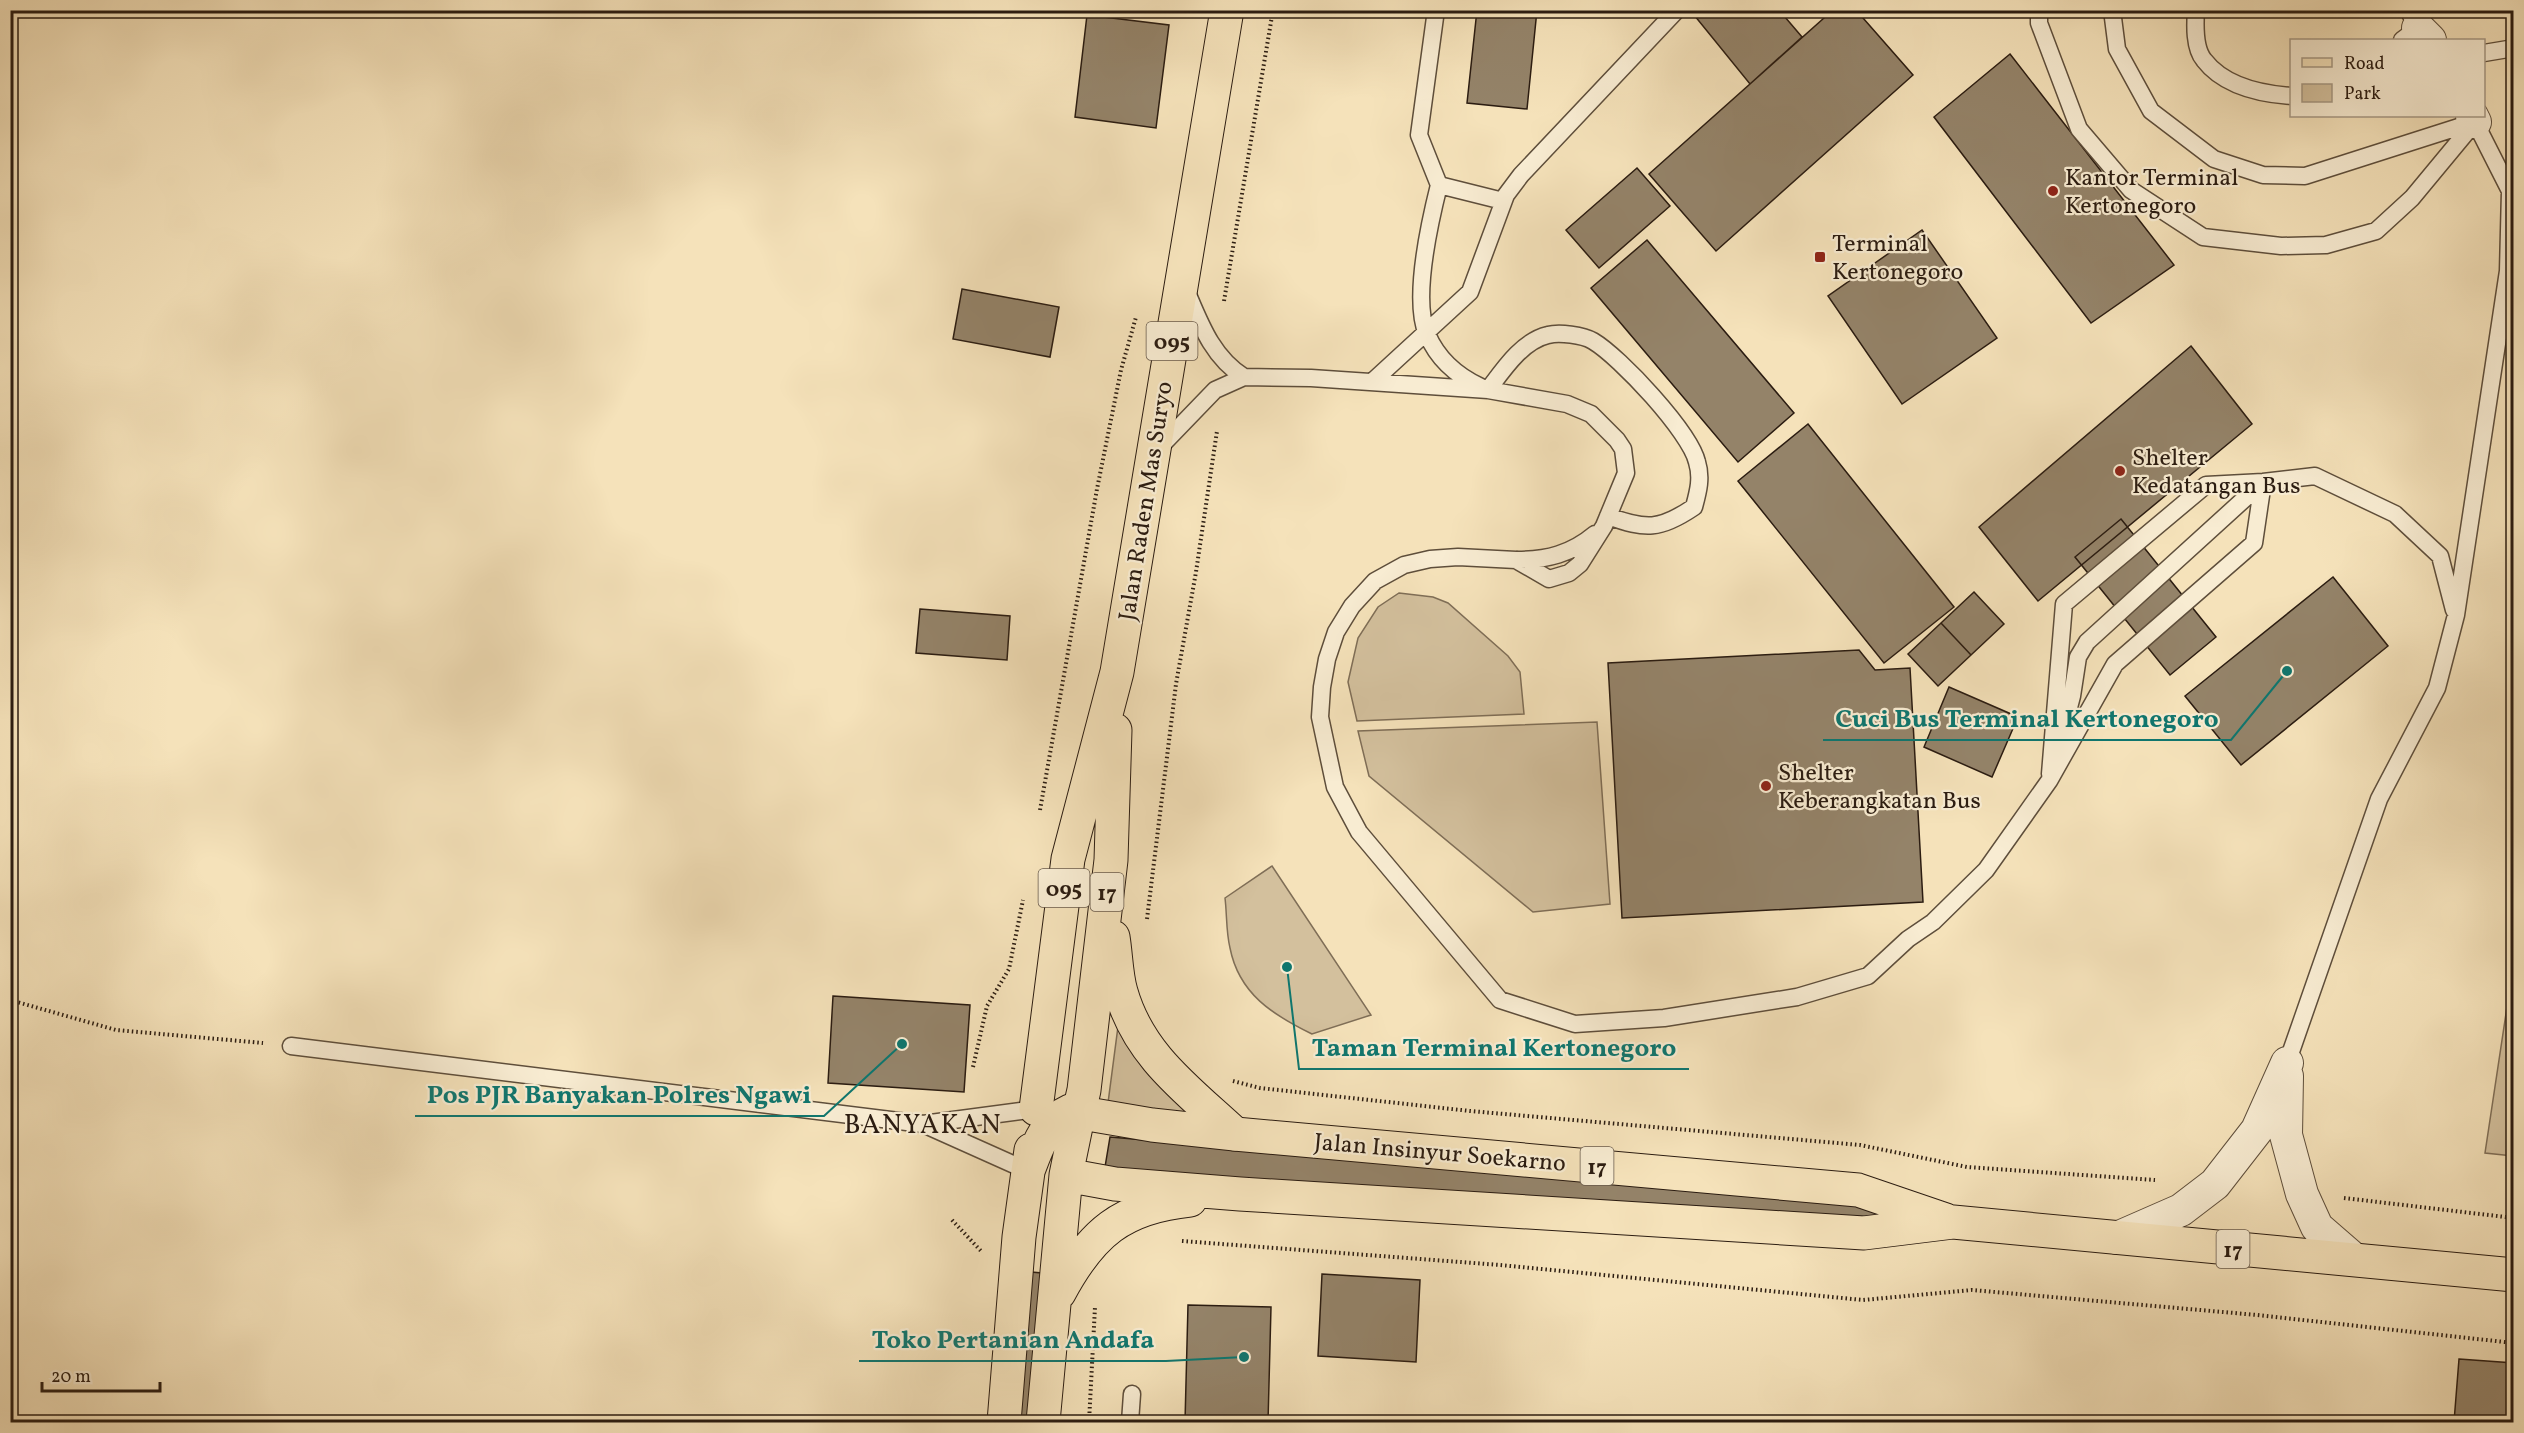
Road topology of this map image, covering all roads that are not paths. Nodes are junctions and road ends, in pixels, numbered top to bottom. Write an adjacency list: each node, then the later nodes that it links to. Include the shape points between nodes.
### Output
1 (1227, 10): 13 (main road, Jalan Raden Mas Suryo / 095)
2 (1436, 10): 11 (lane, via 1419,135)
3 (1677, 10): 12 (lane, via 1521,175)
4 (2039, 10): 10 (lane, via 2038,23 2079,129 2131,190 2203,237 2281,246 2326,245 2376,231 2412,198)
5 (2112, 10): 10 (lane, via 2117,50 2151,111 2214,159 2263,175 2305,176)
6 (2196, 10): 9 (lane, via 2195,30 2202,59 2223,78 2266,94)
7 (2514, 48): 8 (lane)
8 (2485, 53)
9 (2290, 96)
10 (2473, 119): 21 (lane, via 2510,191 2508,271)
11 (1439, 184): 12 (lane); 14 (lane, via 1425,240 1422,298)
12 (1503, 201): 14 (lane, via 1470,292)
13 (1182, 281): 15 (lane, via 1219,356); 18 (main road, Jalan Raden Mas Suryo / 095)
14 (1426, 332): 16 (lane); 17 (lane, via 1449,368)
15 (1244, 377): 16 (lane); 18 (lane, via 1224,384 1202,402)
16 (1372, 382): 17 (lane)
17 (1488, 390): 20 (lane, via 1567,404 1591,414 1605,426 1623,449 1626,461 1626,473); 20 (lane, via 1526,346 1548,335 1592,340 1626,369 1683,434 1697,461 1700,486 1694,507 1676,519 1636,526)
18 (1153, 455): 22 (main road, Jalan Raden Mas Suryo / 095)
19 (2263, 483): 21 (lane, via 2315,476 2396,514 2440,556); 23 (lane, via 2254,543 2115,664); 23 (lane, via 2087,642 2078,657 2072,696); 23 (lane, via 2206,485 2064,604)
20 (1606, 521): 23 (lane, via 1580,564 1569,573 1550,579 1516,560 1458,557 1404,565 1375,581 1352,606 1336,632 1327,659 1320,717 1335,787 1359,832 1500,1000 1575,1024 1664,1018 1797,997 1868,976 1986,870)
21 (2456, 615): 26 (lane, via 2437,688 2379,799)
22 (1117, 672): 24 (main road, Jalan Raden Mas Suryo / 17); 28 (main road, Jalan Raden Mas Suryo / 095, via 1068,860)
23 (2049, 780)
24 (1111, 860): 27 (main road, Jalan Raden Mas Suryo / 17); 30 (main road, via 1112,931 1121,991 1132,1022 1146,1047 1171,1075)
25 (291, 1046): 29 (lane)
26 (2287, 1063): 35 (street, via 2254,1135 2215,1184 2181,1210); 36 (street, via 2287,1137 2302,1194 2317,1227)
27 (1079, 1112): 28 (main road, via 1062,1114 1052,1124); 30 (main road, Jalan Insinyur Soekarno / 17); 32 (main road, Jalan Raden Mas Suryo / 17)
28 (1037, 1122): 29 (lane); 31 (main road, 095); 32 (main road, via 1049,1162)
29 (923, 1124): 31 (lane)
30 (1235, 1134): 34 (main road, Jalan Insinyur Soekarno / 17, via 1858,1190)
31 (1028, 1171): 40 (main road)
32 (1066, 1175): 33 (main road, Jalan Insinyur Soekarno / 17, via 1115,1184); 38 (main road, 17)
33 (1240, 1194): 34 (main road, Jalan Insinyur Soekarno / 17, via 1864,1233); 38 (main road, 17, via 1172,1202 1120,1218 1099,1235 1077,1262)
34 (1953, 1222): 35 (main road, Jalan Insinyur Soekarno / 17)
35 (2117, 1238): 36 (main road, Jalan Insinyur Soekarno / 17)
36 (2355, 1260): 37 (main road, Jalan Insinyur Soekarno / 17)
37 (2514, 1275)
38 (1054, 1302): 41 (main road, 17)
39 (1132, 1394): 42 (lane)
40 (1004, 1422)
41 (1043, 1422)
42 (1131, 1422)

